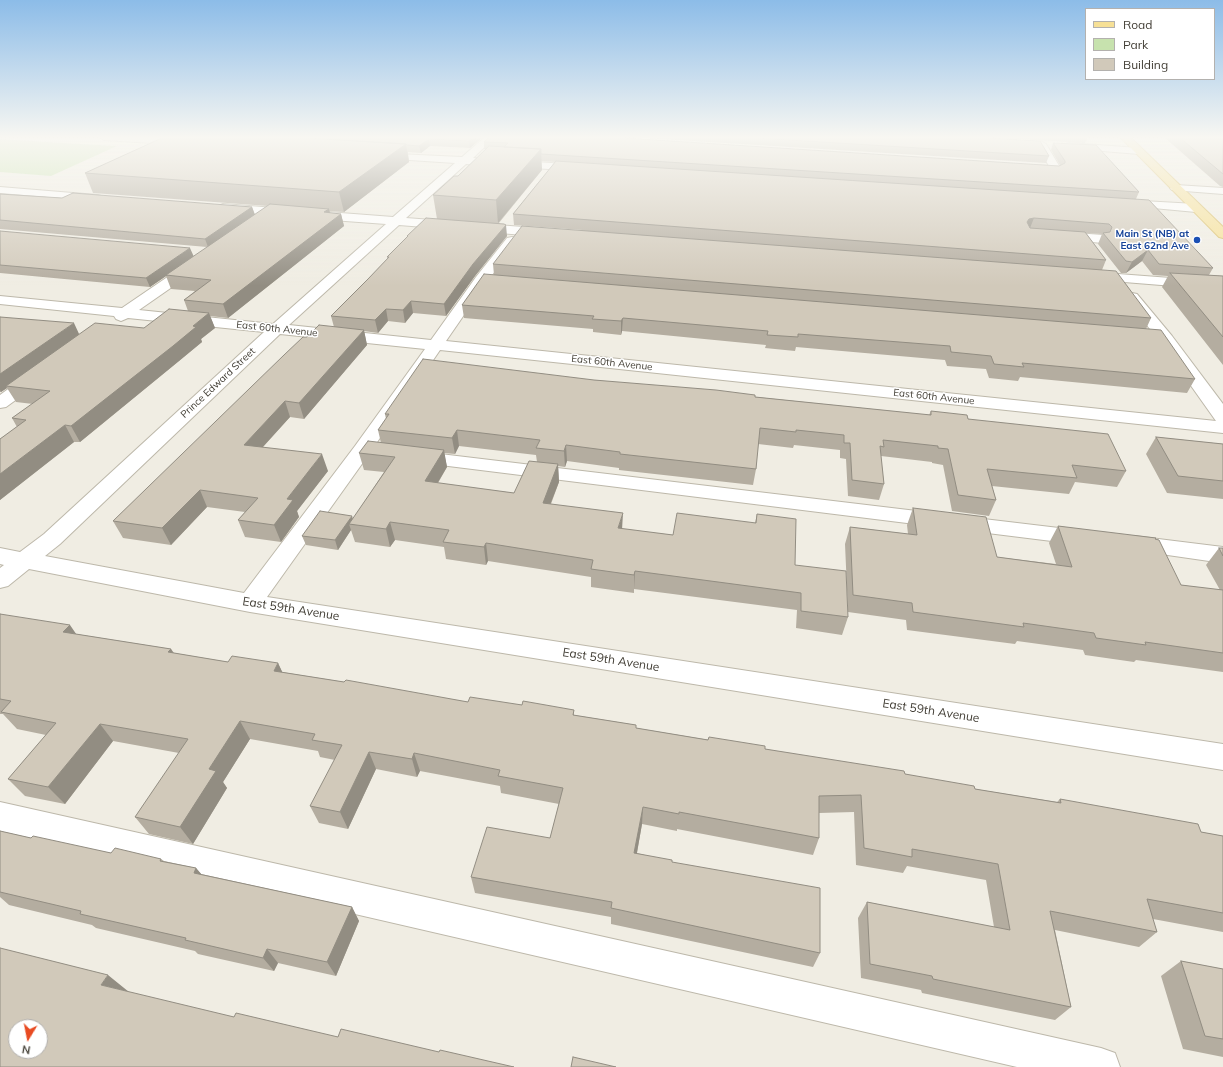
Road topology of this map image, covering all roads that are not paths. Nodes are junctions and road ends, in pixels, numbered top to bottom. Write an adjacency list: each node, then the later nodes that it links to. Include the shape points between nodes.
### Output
1 (434, 187): 10 (street, Prince Edward Street)
2 (1176, 188): 4 (street); 8 (main road)
3 (0, 190): 5 (street)
4 (1223, 191)
5 (110, 199)
6 (1118, 203): 8 (street)
7 (209, 207): 9 (street)
8 (1196, 208): 14 (main road)
9 (271, 211): 10 (street); 11 (street)
10 (396, 221): 12 (street); 27 (street, Prince Edward Street)
11 (252, 224)
12 (509, 225): 13 (street); 21 (street, via 516,236)
13 (564, 234)
14 (1223, 234)
15 (1046, 235): 16 (street)
16 (1085, 238): 17 (street); 20 (street)
17 (1103, 239)
18 (204, 258): 25 (street)
19 (1077, 275): 20 (street)
20 (1117, 278): 23 (street); 29 (street)
21 (480, 280): 22 (street); 30 (street)
22 (496, 281)
23 (1223, 286)
24 (0, 300): 25 (street, East 60th Avenue)
25 (125, 313): 26 (street); 27 (street, East 60th Avenue)
26 (108, 325)
27 (276, 329): 30 (street, East 60th Avenue); 38 (street, Prince Edward Street, via 52,539)
28 (1150, 338): 29 (street)
29 (1166, 339): 33 (street)
30 (436, 345): 34 (street, East 60th Avenue); 35 (street)
31 (46, 370): 32 (street)
32 (1, 402)
33 (1223, 417)
34 (1223, 427)
35 (362, 450): 36 (street); 40 (street)
36 (1223, 554)
37 (0, 556): 38 (street, East 59th Avenue)
38 (25, 560): 39 (street, Prince Edward Street); 40 (street, East 59th Avenue)
39 (0, 580)
40 (250, 603): 41 (street, East 59th Avenue)
41 (1223, 757)
42 (0, 817): 43 (street)
43 (1101, 1067)

